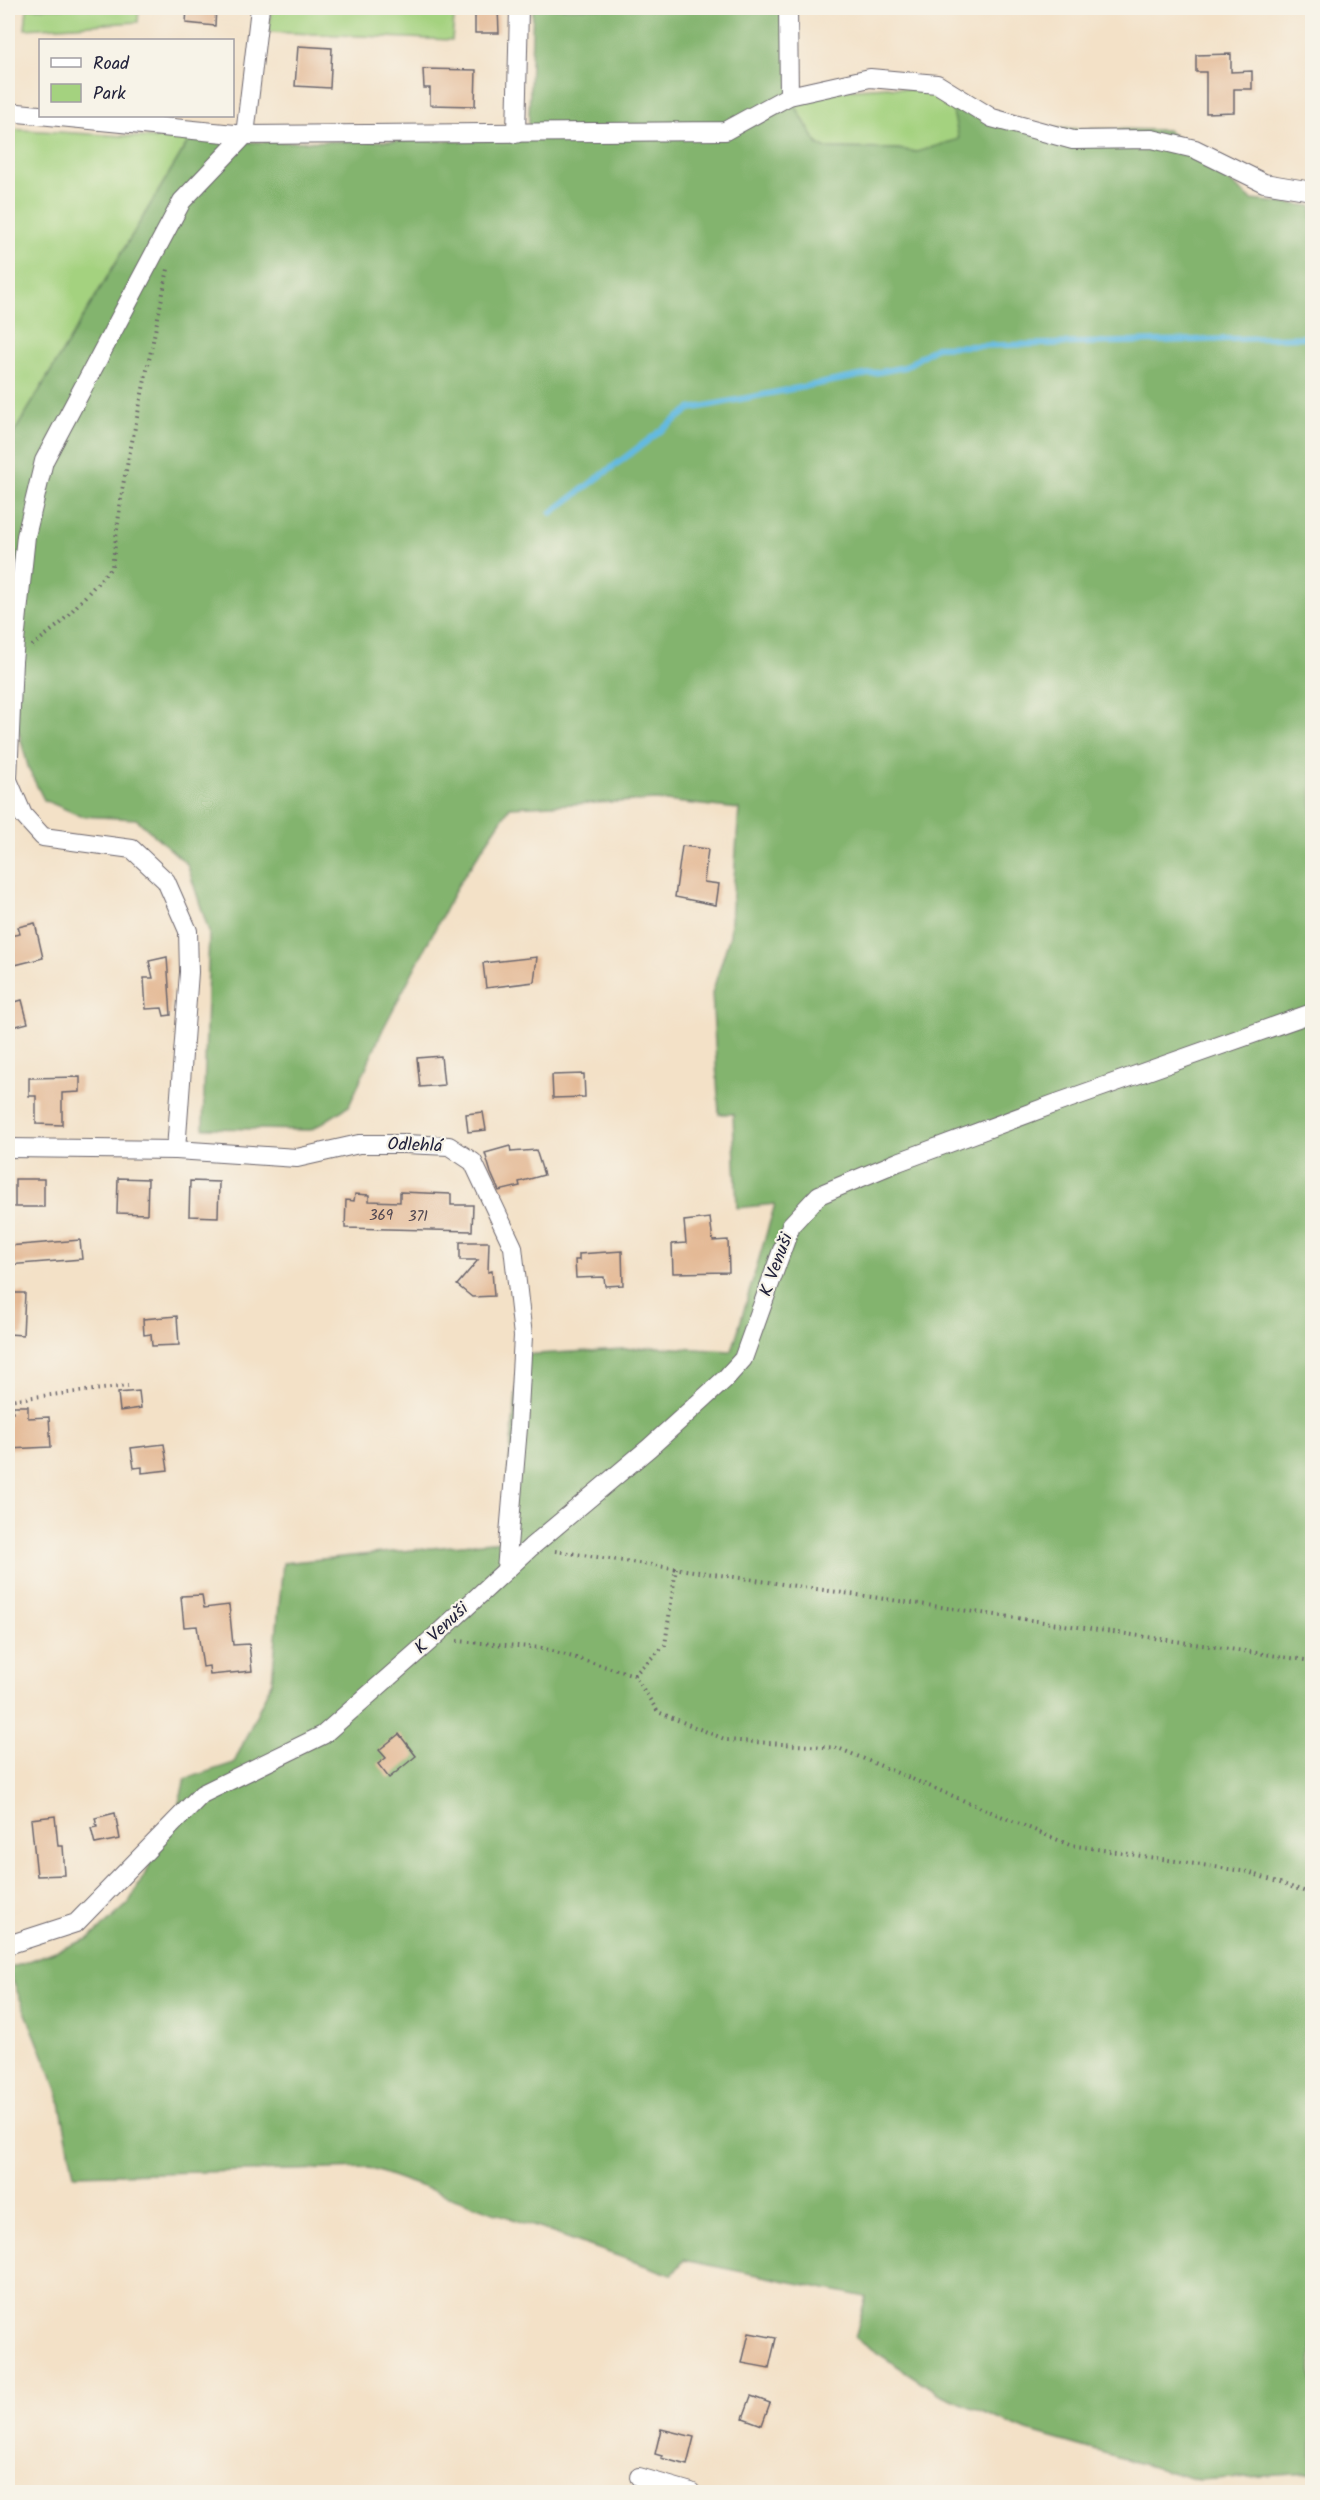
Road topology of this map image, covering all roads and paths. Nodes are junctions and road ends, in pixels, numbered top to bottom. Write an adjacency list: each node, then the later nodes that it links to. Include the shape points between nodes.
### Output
1 (260, 8): 9 (street)
2 (519, 8): 8 (street)
3 (788, 8): 4 (street)
4 (789, 96): 8 (street, via 725,131); 10 (street, via 870,78 937,84 992,118 1073,140 1152,139 1195,149 1264,183)
5 (8, 112): 6 (street)
6 (39, 115)
7 (60, 117): 9 (street)
8 (516, 134): 9 (street)
9 (245, 135): 12 (street, via 182,201 44,461 26,536)
10 (1312, 191)
11 (168, 266): 12 (path, via 123,485 112,567 61,623)
12 (10, 662): 13 (street)
13 (8, 780): 16 (street, via 23,815 43,837 132,849 166,881 188,931 189,972)
14 (1312, 1013): 19 (street, K Venuši, via 1054,1104 819,1195 792,1225 743,1359 649,1448)
15 (8, 1148): 16 (street, Odlehlá)
16 (176, 1150): 21 (street, Odlehlá, via 297,1158 359,1144 405,1144 449,1146 473,1162 513,1247 523,1336)
17 (128, 1386): 18 (path)
18 (8, 1400)
19 (531, 1547): 20 (path); 21 (street, K Venuši)
20 (676, 1568): 23 (path); 24 (path, via 665,1645)
21 (506, 1570): 22 (street, K Venuši)
22 (432, 1639): 24 (path, via 542,1648); 26 (street, K Venuši, via 323,1735 202,1794 76,1923)
23 (1312, 1661)
24 (634, 1675): 25 (path, via 658,1712 727,1740 837,1748 1070,1845 1248,1872)
25 (1312, 1894)
26 (8, 1945)
27 (639, 2477): 28 (street)
28 (691, 2493)

